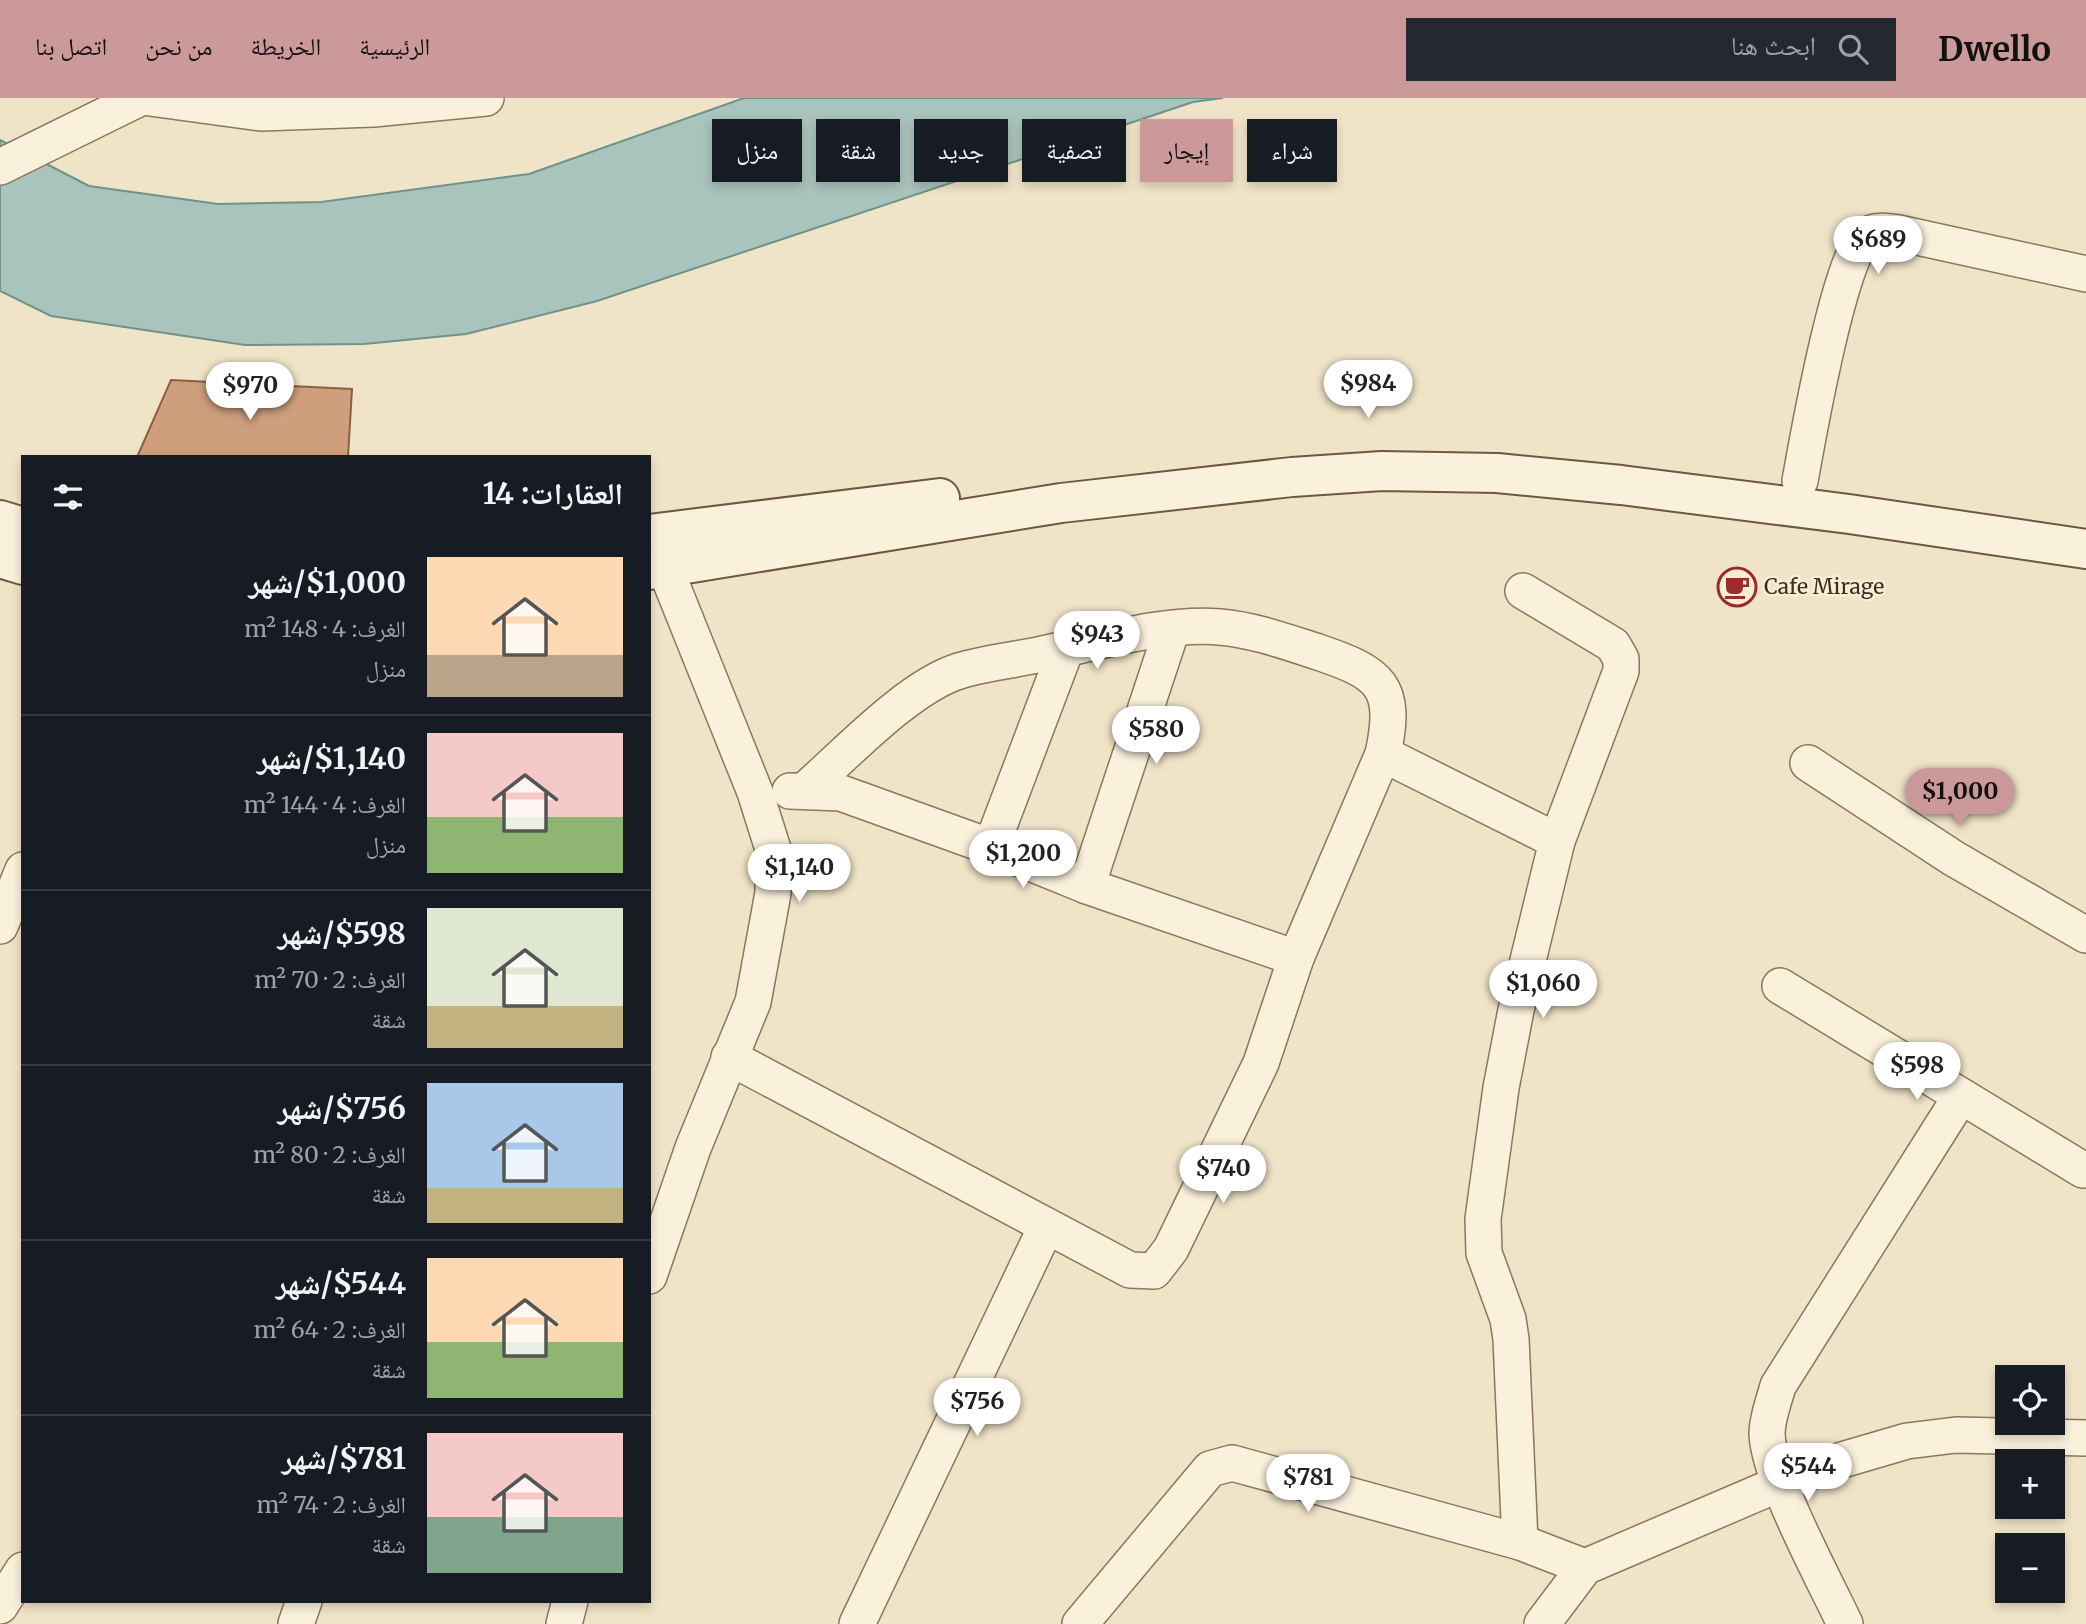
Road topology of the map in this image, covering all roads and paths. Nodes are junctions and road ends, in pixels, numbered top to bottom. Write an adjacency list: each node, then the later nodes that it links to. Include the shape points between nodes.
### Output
1 (140, 98): 4 (street)
2 (150, 98): 3 (street, via 261,113)
3 (486, 98)
4 (0, 167)
5 (2086, 274): 6 (street, via 1899,233 1868,234 1846,279 1826,342)
6 (1800, 481): 8 (main road); 11 (main road, via 1499,451 1386,448 1187,466)
7 (0, 520): 9 (main road)
8 (2086, 523)
9 (21, 526)
10 (2086, 549): 11 (main road, via 1621,485 1497,473 1382,471 1292,477)
11 (655, 551): 20 (street)
12 (0, 558): 13 (main road)
13 (21, 564)
14 (1522, 591): 21 (street, via 1613,645 1621,659 1621,671)
15 (1172, 629): 16 (street); 17 (street, via 1220,627 1278,639 1374,675 1387,698 1389,729); 24 (street)
16 (1066, 649): 19 (street, via 957,671 920,691); 22 (street)
17 (1383, 754): 21 (street); 27 (street)
18 (1808, 763): 26 (street, via 1953,858)
19 (804, 791): 20 (street); 22 (street, via 841,793)
20 (755, 792): 29 (street, via 773,849 773,893 753,1002)
21 (1557, 841): 36 (street, via 1513,1023 1483,1219 1484,1253 1511,1339)
22 (991, 847): 24 (street)
23 (21, 875): 25 (street)
24 (1087, 886): 27 (street)
25 (0, 926)
26 (2086, 935)
27 (1296, 958): 32 (street, via 1261,1063 1171,1249 1154,1271 1130,1270)
28 (1780, 986): 30 (street)
29 (729, 1057): 32 (street); 33 (street)
30 (1961, 1096): 31 (street); 35 (street, via 1778,1386 1767,1433)
31 (2083, 1170)
32 (1046, 1227): 44 (street)
33 (651, 1266)
34 (2086, 1438): 35 (street, via 1988,1435 1907,1441)
35 (1781, 1483): 37 (street); 47 (street)
36 (1520, 1542): 37 (street); 45 (street, via 1232,1463 1219,1464 1210,1469)
37 (1585, 1567): 46 (street)
38 (21, 1573): 41 (street)
39 (303, 1603): 42 (street)
40 (569, 1603): 43 (street)
41 (0, 1606)
42 (296, 1624)
43 (564, 1624)
44 (857, 1624)
45 (1080, 1624)
46 (1542, 1624)
47 (1845, 1624)

